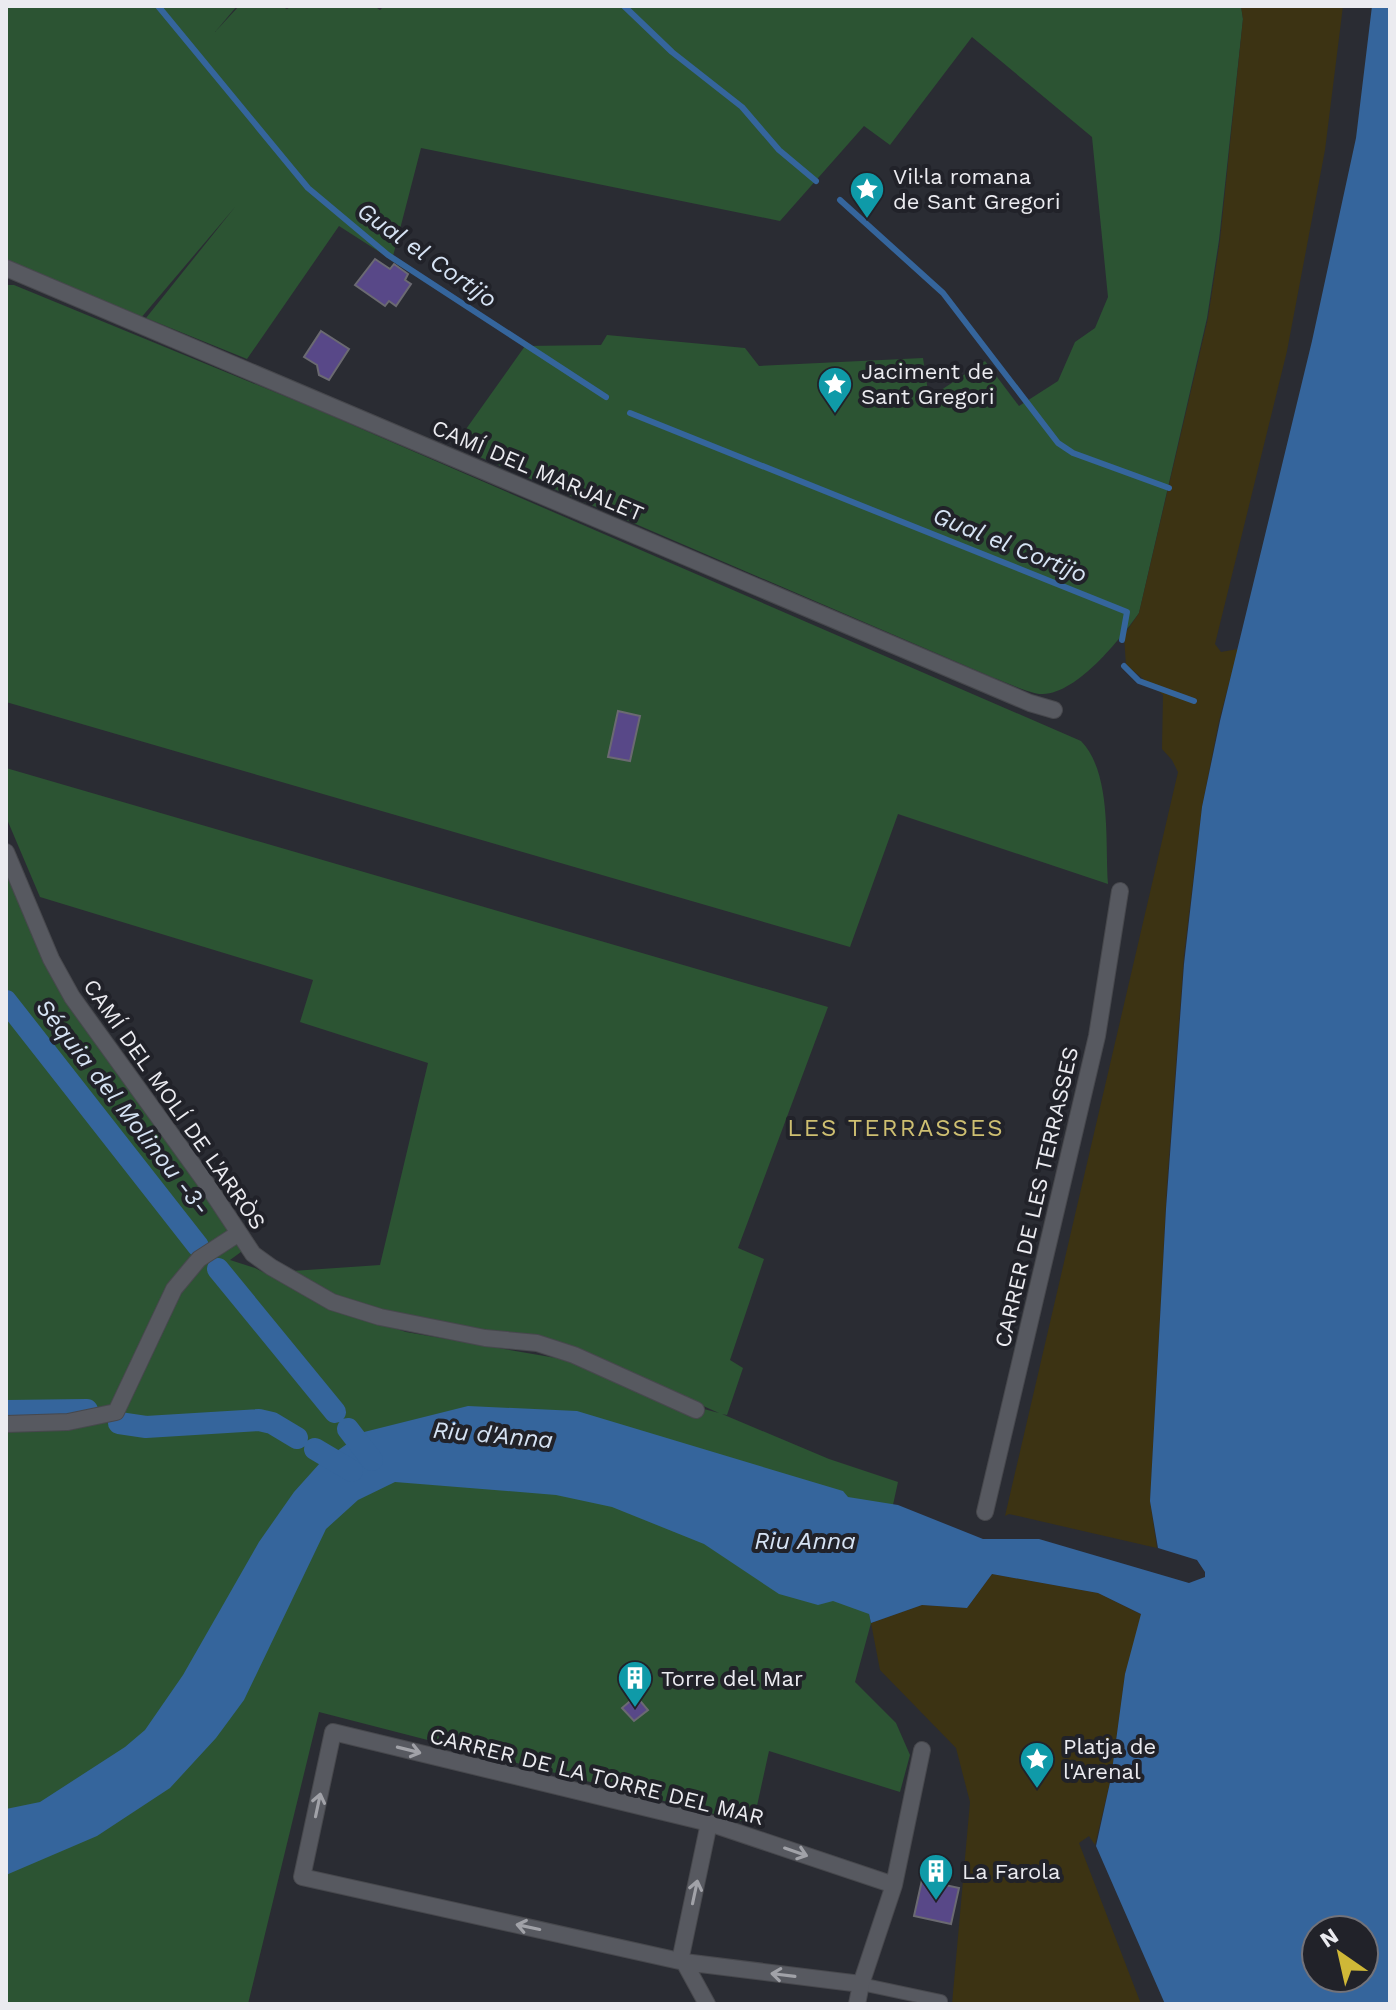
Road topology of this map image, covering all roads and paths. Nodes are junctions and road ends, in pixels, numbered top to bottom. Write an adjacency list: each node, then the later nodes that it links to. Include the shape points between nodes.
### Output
1 (6, 268): 2 (street, CAMÍ DEL MARJALET)
2 (1054, 710)
3 (6, 852): 5 (street, CAMÍ DEL MOLÍ DE L'ARRÒS, via 72,997)
4 (1120, 891): 8 (street, CARRER DE LES TERRASSES, via 1097,1036)
5 (239, 1233): 6 (street, CAMÍ DEL MOLÍ DE L'ARRÒS, via 262,1261 332,1302 380,1317 537,1343); 7 (street, via 199,1259 174,1289 116,1412 68,1422)
6 (696, 1410)
7 (6, 1424)
8 (985, 1512)
9 (922, 1750): 11 (street)
10 (709, 1823): 11 (street, CARRER DE LA TORRE DEL MAR, one-way to 11); 12 (street, one-way to 10); 12 (street, CARRER DE LA TORRE DEL MAR, one-way to 10, via 302,1877 333,1732)
11 (894, 1885): 13 (street)
12 (682, 1962): 13 (street, one-way to 12); 14 (street)
13 (861, 1984): 15 (street); 16 (street)
14 (707, 2004)
15 (857, 2004)
16 (940, 2004)

